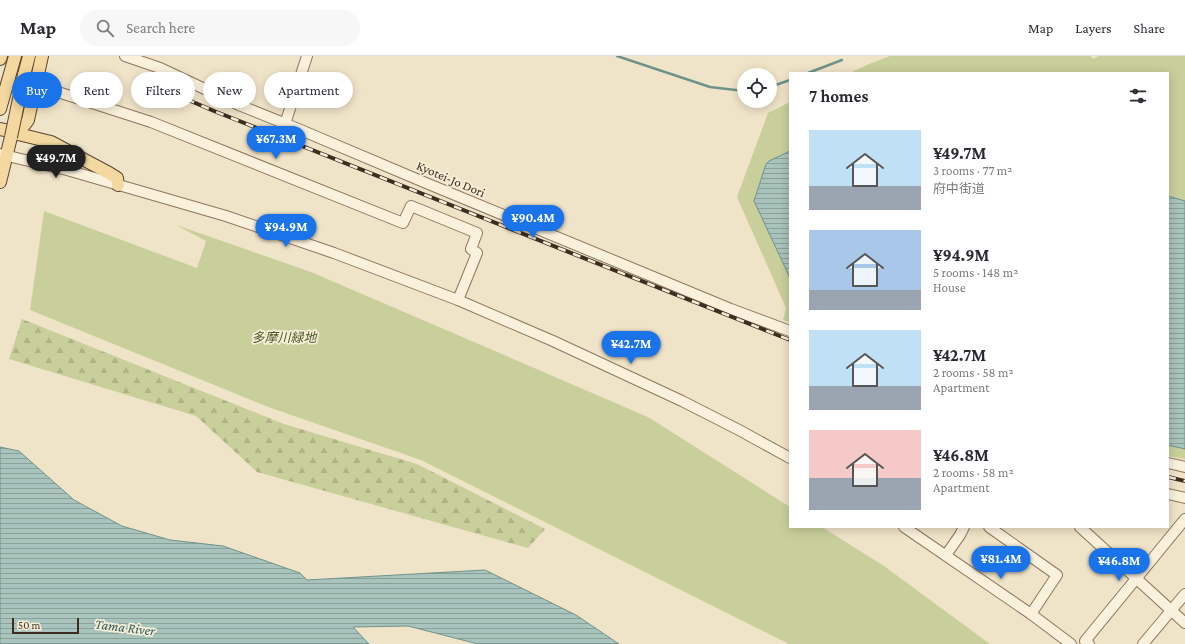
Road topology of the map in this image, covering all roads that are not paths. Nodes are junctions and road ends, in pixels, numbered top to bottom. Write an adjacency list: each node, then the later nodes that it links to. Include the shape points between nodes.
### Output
1 (1, 56): 8 (main road)
2 (15, 56): 12 (main road)
3 (29, 56): 15 (main road, bridge)
4 (42, 56): 9 (main road)
5 (126, 56): 7 (street, Kyotei-Jo Dori)
6 (307, 56): 14 (street)
7 (137, 58): 14 (street, Kyotei-Jo Dori)
8 (0, 59)
9 (39, 72)
10 (62, 93): 20 (street, via 151,122 403,223 411,206 477,233 471,249 477,253)
11 (31, 108): 13 (main road)
12 (0, 109)
13 (28, 120): 15 (main road, via 21,128); 16 (main road)
14 (285, 124): 21 (street, Kyotei-Jo Dori, via 426,184)
15 (7, 133): 16 (main road); 17 (main road)
16 (36, 139): 19 (main road, via 50,142 109,173 117,178)
17 (3, 154): 18 (main road); 19 (street)
18 (0, 182)
19 (118, 184): 20 (street, via 233,218)
20 (458, 300): 22 (street, via 682,400)
21 (789, 331)
22 (789, 457)
23 (1169, 463): 24 (street)
24 (1185, 467)
25 (1169, 494): 26 (street)
26 (1185, 498)
27 (1185, 520): 34 (street)
28 (908, 528): 32 (street)
29 (964, 528): 33 (street)
30 (990, 528): 37 (street, via 1057,575)
31 (1081, 528): 34 (street)
32 (919, 531): 33 (street)
33 (946, 555): 37 (street)
34 (1137, 578): 36 (street); 40 (street, via 1085,641)
35 (1185, 594): 36 (street)
36 (1171, 610): 38 (street); 41 (street)
37 (1031, 614): 39 (street)
38 (1185, 623)
39 (1071, 644)
40 (1089, 644)
41 (1143, 644)

